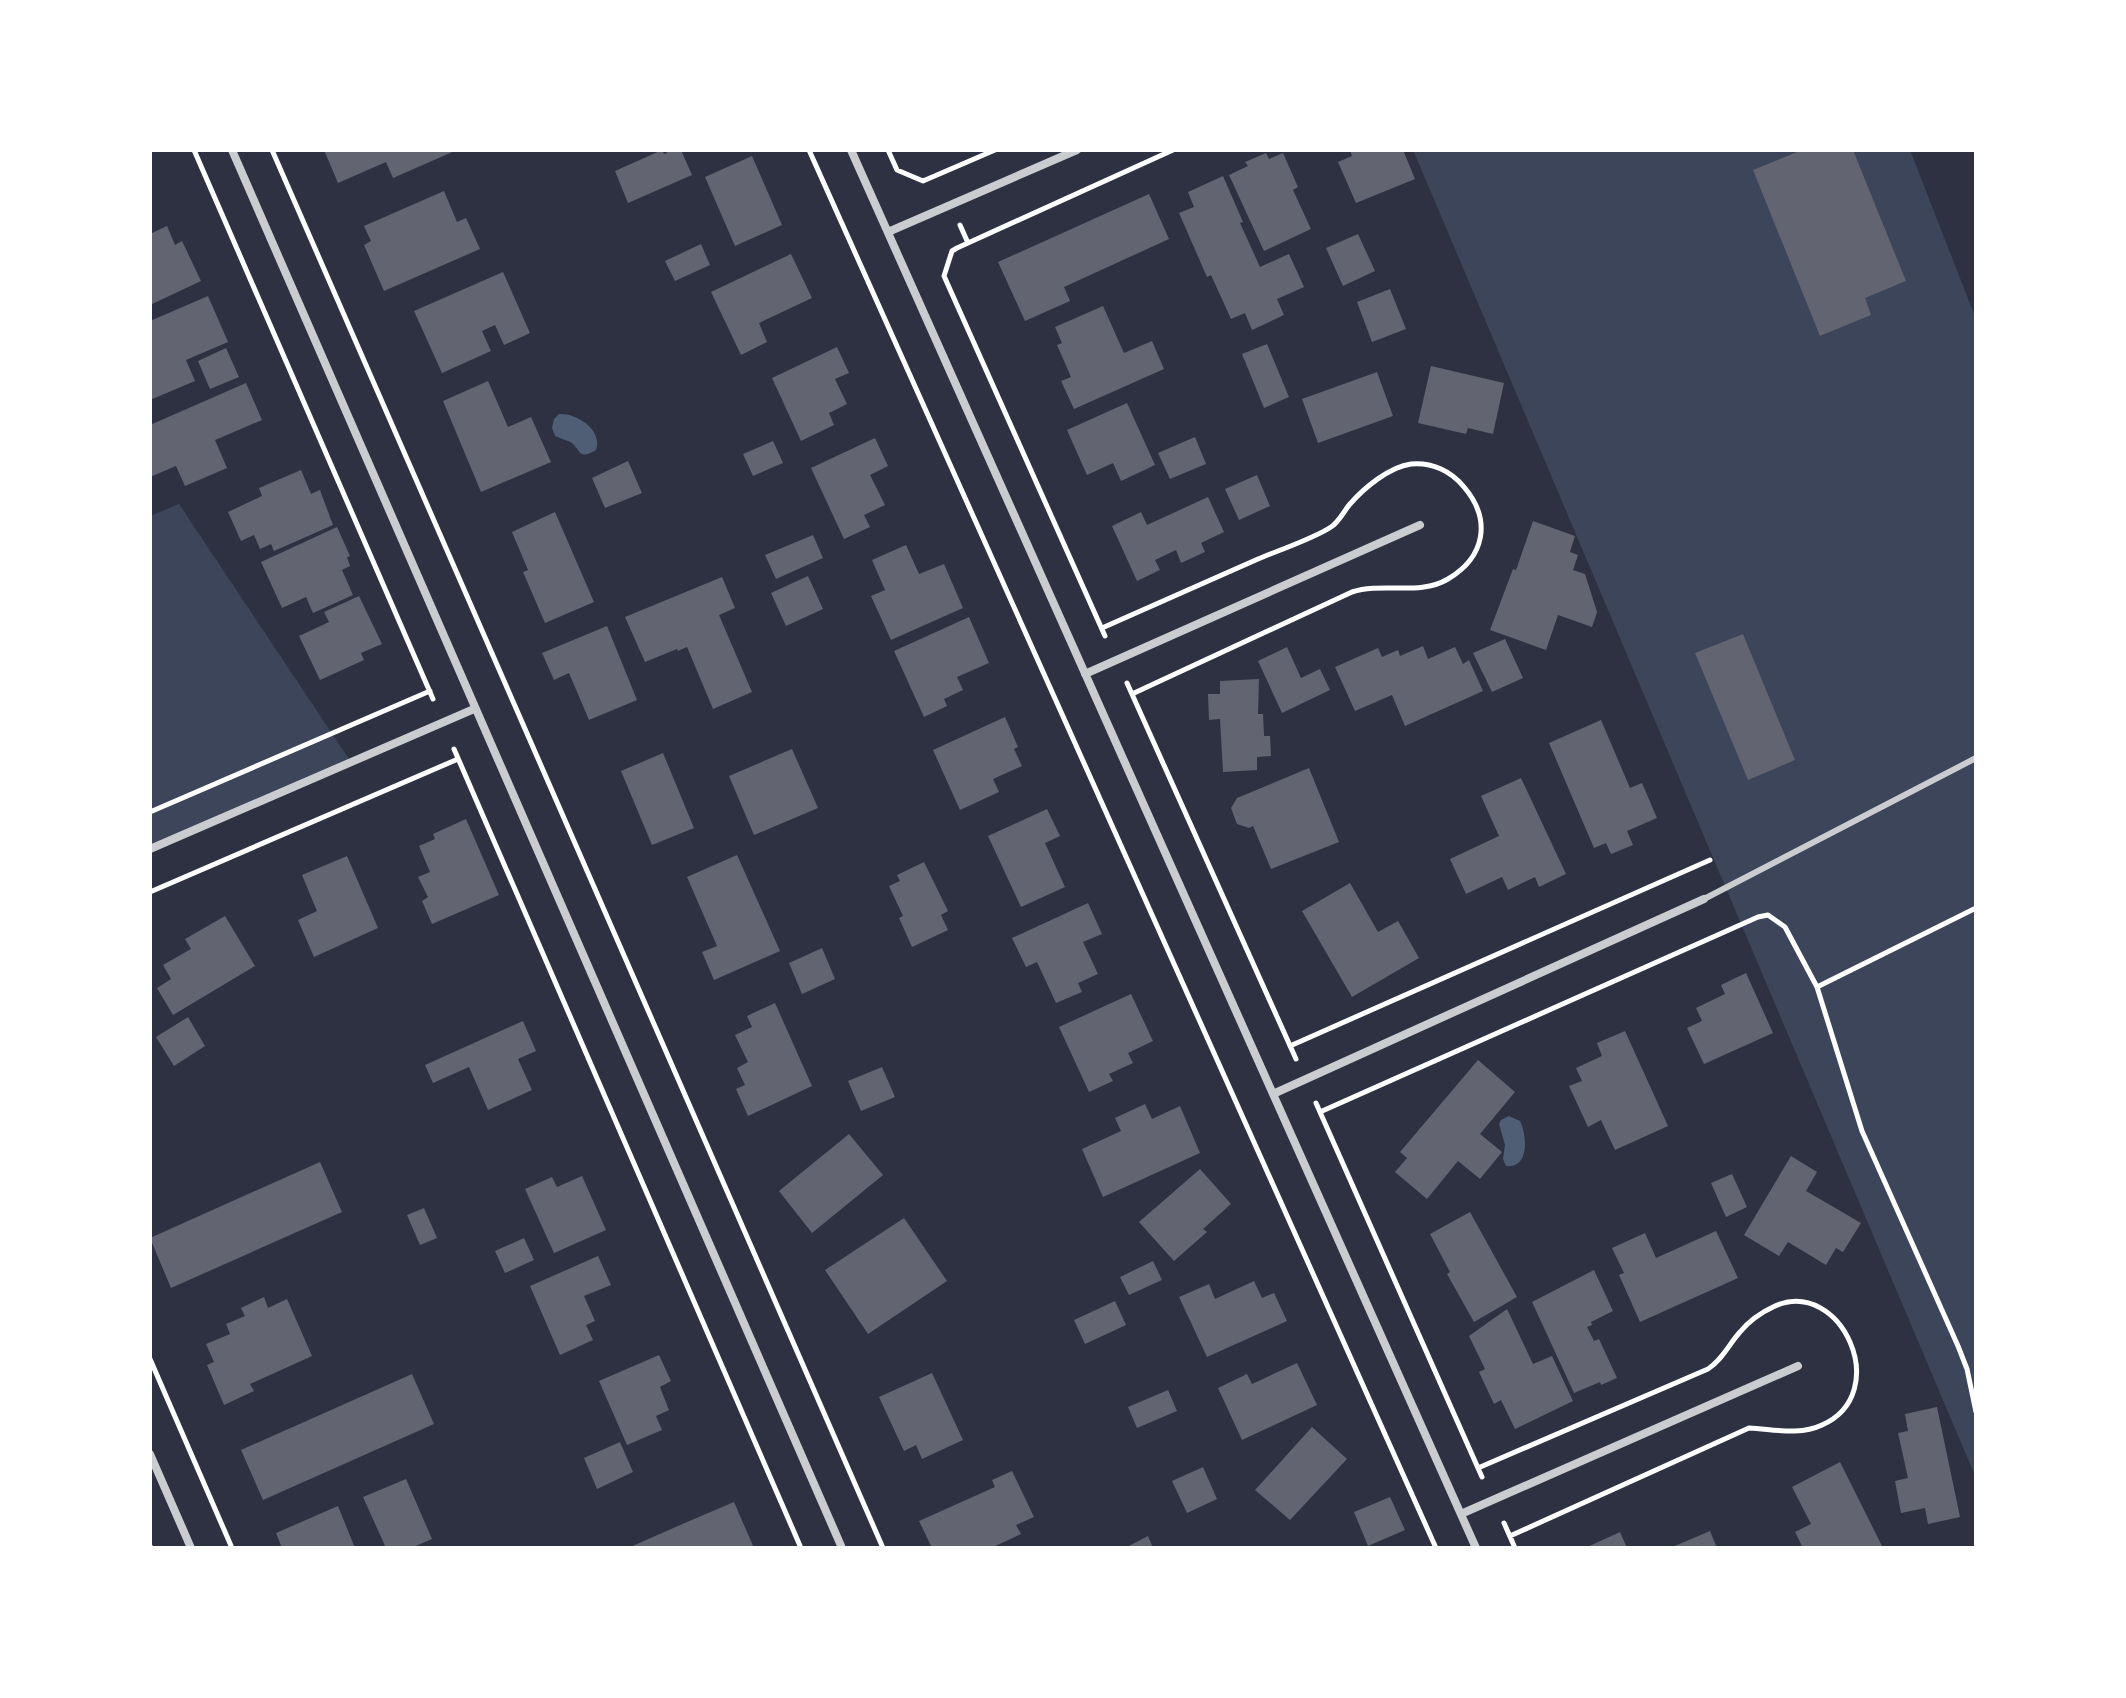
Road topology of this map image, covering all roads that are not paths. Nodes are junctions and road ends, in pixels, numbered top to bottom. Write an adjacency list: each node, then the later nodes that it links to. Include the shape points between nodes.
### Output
1 (232, 150): 7 (street)
2 (851, 150): 4 (street)
3 (1077, 150): 4 (street)
4 (888, 232): 6 (street)
5 (1420, 525): 6 (street)
6 (1085, 674): 11 (street)
7 (474, 709): 9 (street); 16 (street)
8 (1976, 758): 10 (lane)
9 (150, 849)
10 (1704, 899): 11 (street)
11 (1273, 1094): 14 (street)
12 (1798, 1366): 14 (street)
13 (150, 1454): 15 (street)
14 (1461, 1514): 17 (street)
15 (191, 1548)
16 (842, 1548)
17 (1476, 1548)

